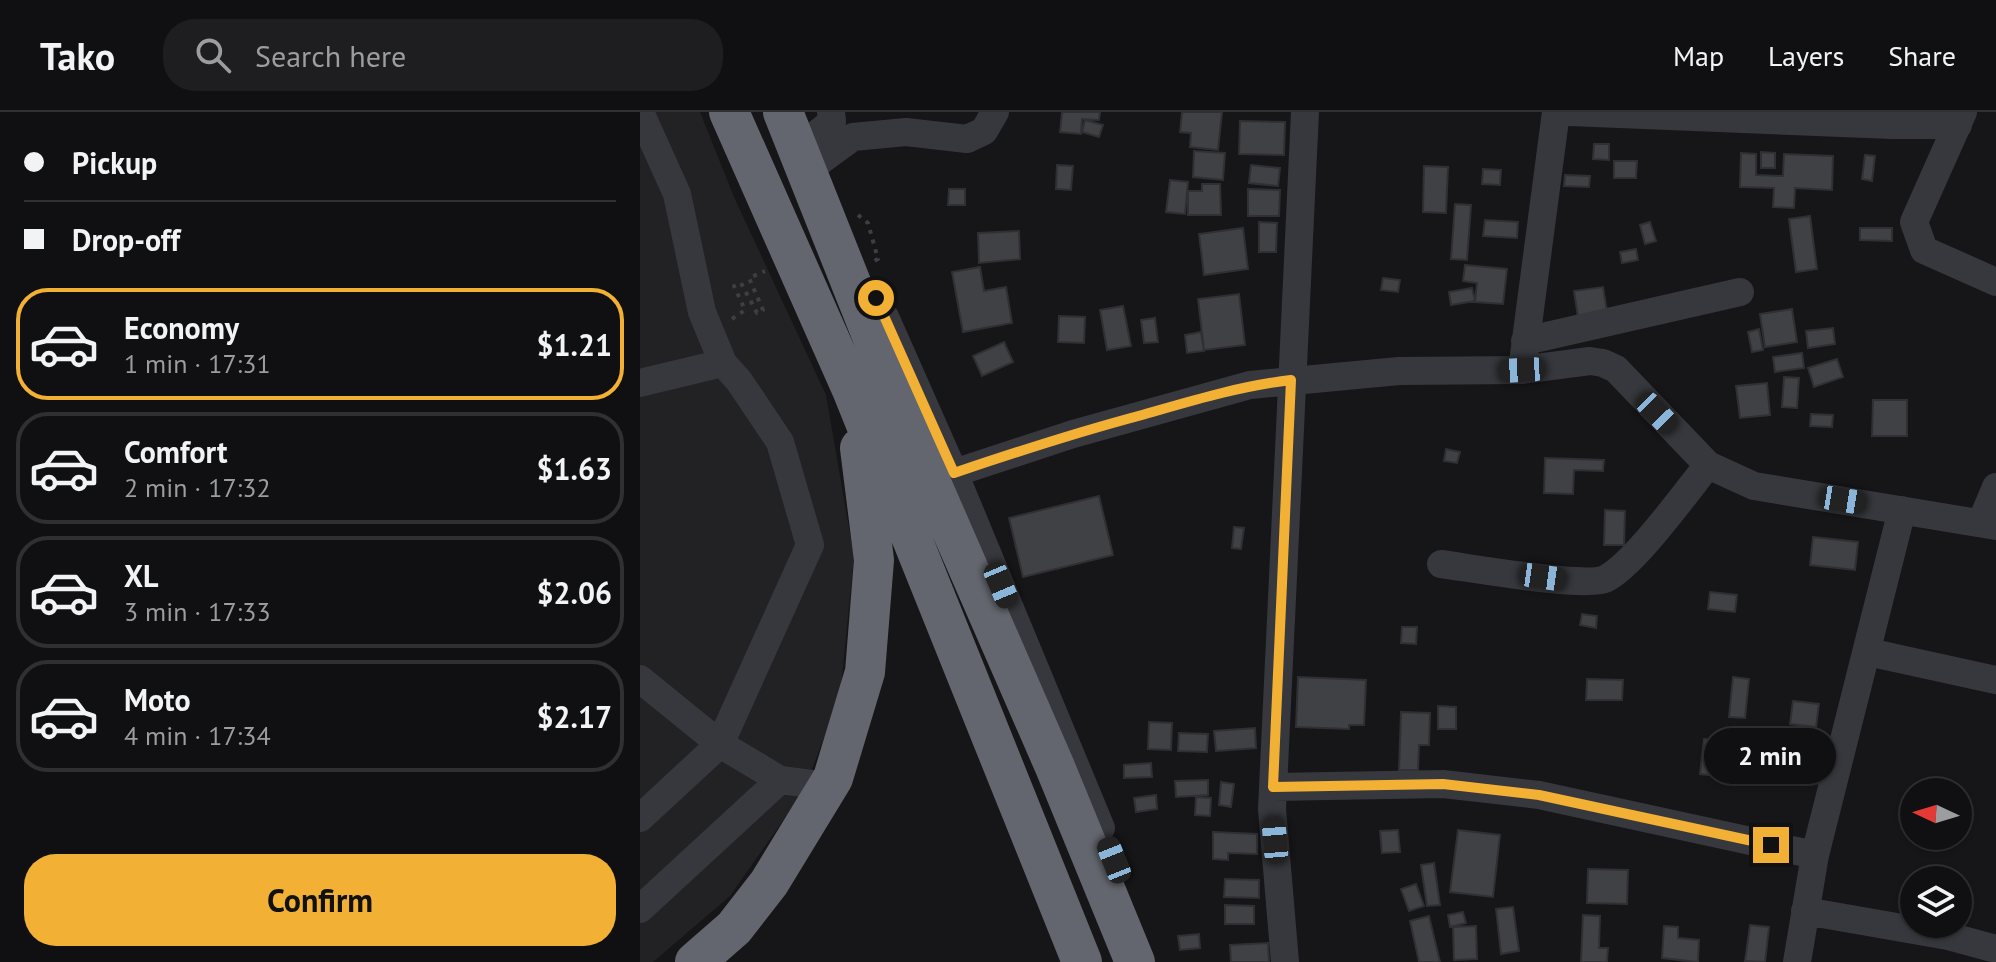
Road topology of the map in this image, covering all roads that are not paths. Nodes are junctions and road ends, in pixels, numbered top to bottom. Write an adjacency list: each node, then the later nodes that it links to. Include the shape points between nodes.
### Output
1 (640, 112): 14 (street, via 677,194 702,312)
2 (729, 112): 18 (highway)
3 (783, 112): 10 (highway)
4 (831, 112): 10 (street, via 832,122)
5 (995, 112): 10 (street, via 984,131 967,139 906,132 853,137)
6 (1305, 112): 16 (street)
7 (1556, 112): 13 (street)
8 (1570, 112): 9 (street)
9 (1961, 118): 11 (street, via 1914,222 1924,250)
10 (808, 156): 20 (street); 39 (highway, via 925,469)
11 (1996, 282)
12 (1740, 292): 13 (street)
13 (1525, 341): 15 (street)
14 (723, 363): 17 (street); 28 (street, via 780,442 810,545)
15 (1522, 370): 16 (street, via 1399,371); 19 (street, via 1590,361 1616,369)
16 (1291, 380): 20 (street, via 1211,395); 31 (street)
17 (640, 383)
18 (853, 392): 30 (highway, via 874,560 865,672); 38 (highway)
19 (1708, 465): 22 (street, via 1754,486); 24 (street, via 1632,557 1607,578 1569,581)
20 (954, 473): 40 (street)
21 (1996, 487): 23 (street)
22 (1902, 510): 23 (street); 25 (street)
23 (1989, 524)
24 (1441, 564)
25 (1868, 652): 27 (street); 33 (street)
26 (640, 679): 28 (street)
27 (1996, 680)
28 (720, 744): 29 (street); 32 (street)
29 (780, 780): 30 (street); 34 (street)
30 (828, 786): 37 (highway, via 769,883 734,928)
31 (1273, 787): 33 (street, via 1443,784 1539,795); 41 (street)
32 (640, 818)
33 (1815, 855): 35 (street)
34 (640, 909)
35 (1805, 911): 36 (street); 42 (street)
36 (1996, 949)
37 (695, 962)
38 (1082, 962)
39 (1135, 962)
40 (1155, 962)
41 (1285, 962)
42 (1797, 962)

